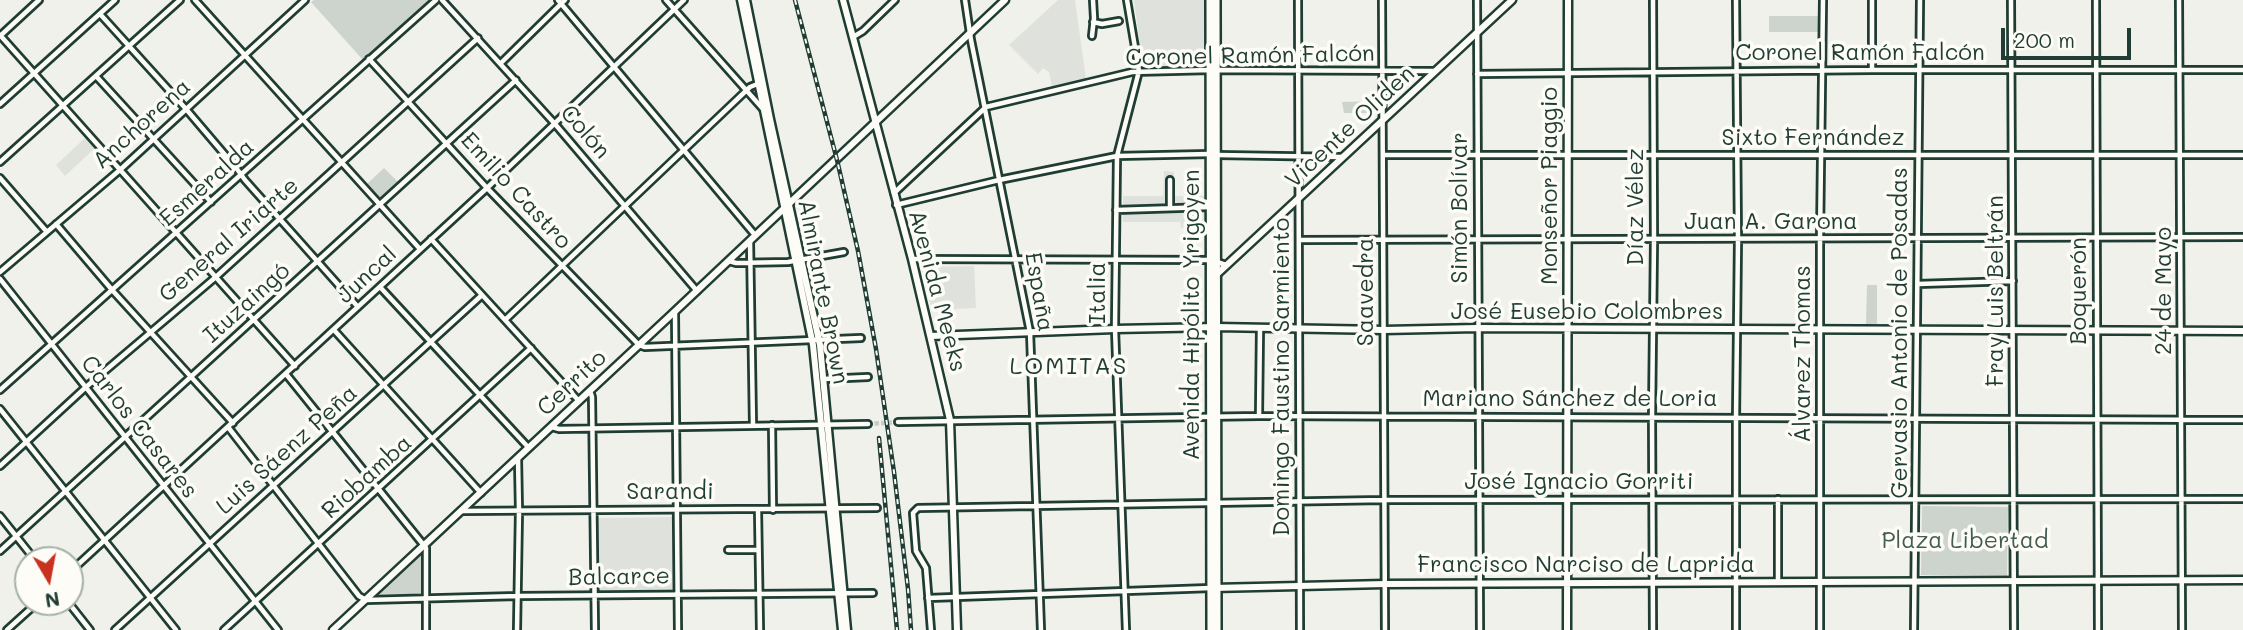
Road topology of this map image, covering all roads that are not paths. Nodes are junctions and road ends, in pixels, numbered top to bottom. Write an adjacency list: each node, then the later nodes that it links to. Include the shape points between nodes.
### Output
1 (39, 0): 40 (street)
2 (180, 0): 44 (street)
3 (195, 0): 45 (street)
4 (305, 0): 45 (street, Anchorena)
5 (436, 0): 46 (street, Esmeralda)
6 (442, 0): 42 (street, Colón)
7 (666, 0): 34 (street)
8 (684, 0): 34 (street, Juncal)
9 (741, 0): 68 (street, Almirante Brown)
10 (746, 0): 68 (street, Almirante Brown)
11 (843, 0): 43 (street, Avenida Meeks)
12 (895, 0): 43 (street)
13 (965, 0): 39 (street, España)
14 (1005, 0): 39 (street, Cerrito)
15 (1093, 0): 37 (street)
16 (1127, 0): 56 (street, Italia)
17 (1210, 0): 49 (main road, Avenida Hipólito Yrigoyen)
18 (1216, 0): 49 (main road, Avenida Hipólito Yrigoyen)
19 (1298, 0): 57 (street, Domingo Faustino Sarmiento)
20 (1382, 0): 58 (street, Saavedra)
21 (1477, 0): 38 (street, Simón Bolívar)
22 (1512, 0): 38 (street, Vicente Oliden)
23 (1568, 0): 61 (street, Monseñor Piaggio)
24 (1653, 0): 64 (street, Díaz Vélez)
25 (1737, 0): 62 (street)
26 (1822, 0): 60 (street, Álvarez Thomas)
27 (1872, 0): 50 (street)
28 (1920, 0): 51 (street, Gervasio Antonio de Posadas)
29 (2011, 0): 52 (street, Fray Luis Beltrán)
30 (2096, 0): 53 (street, Boquerón)
31 (2179, 0): 54 (street, 24 de Mayo)
32 (112, 1): 35 (street)
33 (562, 1): 47 (street); 48 (street)
34 (674, 9): 48 (street, Juncal); 69 (street)
35 (100, 14): 44 (street); 63 (street)
36 (1119, 21): 37 (street)
37 (1093, 22): 41 (street)
38 (1477, 32): 59 (street, Vicente Oliden); 65 (street, Simón Bolívar)
39 (970, 33): 73 (street, España); 78 (street, Cerrito)
40 (0, 35): 63 (street)
41 (1092, 36)
42 (478, 38): 47 (street, Colón); 70 (street, General Iriarte)
43 (853, 38): 78 (street, Avenida Meeks)
44 (128, 47): 66 (street); 74 (street)
45 (244, 55): 74 (street, Anchorena); 76 (street)
46 (369, 59): 70 (street, Emilio Castro); 76 (street, Esmeralda)
47 (501, 63): 67 (street, Colón)
48 (615, 66): 79 (street, Juncal); 82 (street)
49 (1213, 70): 56 (street, Coronel Ramón Falcón); 57 (street, Coronel Ramón Falcón); 83 (main road, Avenida Hipólito Yrigoyen)
50 (1872, 70): 51 (street, Coronel Ramón Falcón); 60 (street, Coronel Ramón Falcón)
51 (1919, 70): 52 (street, Coronel Ramón Falcón); 96 (street, Gervasio Antonio de Posadas)
52 (2012, 70): 53 (street, Coronel Ramón Falcón); 88 (street, Fray Luis Beltrán)
53 (2096, 70): 54 (street, Coronel Ramón Falcón); 89 (street, Boquerón)
54 (2180, 70): 55 (street, Coronel Ramón Falcón); 90 (street, 24 de Mayo)
55 (2243, 70)
56 (1139, 71): 73 (street, Coronel Ramón Falcón); 92 (street, Italia)
57 (1298, 71): 58 (street, Coronel Ramón Falcón); 93 (street, Domingo Faustino Sarmiento)
58 (1382, 71): 59 (street, Coronel Ramón Falcón); 77 (street, Saavedra)
59 (1435, 71): 77 (street, Vicente Oliden)
60 (1822, 71): 62 (street, Coronel Ramón Falcón); 95 (street, Álvarez Thomas)
61 (1568, 72): 64 (street, Coronel Ramón Falcón); 65 (street, Coronel Ramón Falcón); 86 (street, Monseñor Piaggio)
62 (1738, 72): 64 (street, Coronel Ramón Falcón); 87 (street)
63 (34, 73): 71 (street); 72 (street)
64 (1654, 73): 94 (street, Díaz Vélez)
65 (1477, 74): 85 (street, Simón Bolívar)
66 (96, 76): 72 (street); 80 (street)
67 (516, 80): 79 (street, Colón); 81 (street, Ituzaingó)
68 (760, 83): 69 (street); 75 (street, Almirante Brown); 111 (street, Almirante Brown)
69 (746, 91): 75 (street); 82 (street)
70 (408, 101): 81 (street, Emilio Castro); 99 (street, General Iriarte)
71 (0, 104)
72 (63, 106): 98 (street); 100 (street)
73 (986, 107): 103 (street, España); 106 (street, Coronel Ramón Falcón)
74 (186, 109): 80 (street, Anchorena); 101 (street)
75 (763, 109): 111 (street, Almirante Brown)
76 (303, 119): 99 (street); 101 (street, Esmeralda)
77 (1383, 120): 84 (street, Saavedra); 97 (street, Vicente Oliden)
78 (875, 123): 106 (street, Avenida Meeks); 111 (street, Cerrito)
79 (555, 124): 105 (street, Juncal); 112 (street, Colón)
80 (154, 138): 100 (street, Anchorena); 108 (street)
81 (446, 143): 105 (street, Emilio Castro); 109 (street, Ituzaingó)
82 (684, 149): 112 (street); 121 (street)
83 (1214, 155): 92 (street); 93 (street); 113 (main road, Avenida Hipólito Yrigoyen); 140 (main road, Avenida Hipólito Yrigoyen)
84 (1383, 155): 85 (street, Sixto Fernández); 130 (street, Saavedra)
85 (1477, 155): 86 (street, Sixto Fernández); 131 (street, Simón Bolívar)
86 (1568, 155): 94 (street, Sixto Fernández); 127 (street, Monseñor Piaggio)
87 (1736, 155): 94 (street, Sixto Fernández); 95 (street, Sixto Fernández); 133 (street)
88 (2012, 155): 89 (street, Sixto Fernández); 96 (street, Sixto Fernández); 124 (street, Fray Luis Beltrán)
89 (2097, 155): 90 (street, Sixto Fernández); 120 (street, Boquerón)
90 (2181, 155): 91 (street, Sixto Fernández); 125 (street, 24 de Mayo)
91 (2243, 155)
92 (1116, 156): 103 (street); 115 (street, Italia)
93 (1299, 156): 97 (street); 107 (street, Domingo Faustino Sarmiento)
94 (1653, 156): 132 (street, Díaz Vélez)
95 (1821, 156): 96 (street, Sixto Fernández); 128 (street, Álvarez Thomas)
96 (1919, 156): 123 (street, Gervasio Antonio de Posadas)
97 (1343, 157): 107 (street, Vicente Oliden)
98 (0, 162)
99 (343, 163): 109 (street); 116 (street, General Iriarte)
100 (121, 169): 117 (street, Anchorena); 119 (street)
101 (242, 175): 108 (street, Esmeralda); 116 (street)
102 (0, 178): 118 (street)
103 (999, 180): 110 (street); 137 (street, España)
104 (1170, 180): 114 (street)
105 (487, 188): 126 (street, Juncal); 145 (street, Emilio Castro)
106 (893, 193): 110 (street, Avenida Meeks)
107 (1299, 198): 129 (street, Domingo Faustino Sarmiento); 144 (street, Vicente Oliden)
108 (211, 202): 119 (street, Esmeralda)
109 (381, 205): 134 (street); 142 (street, Ituzaingó)
110 (896, 205): 136 (street, Avenida Meeks)
111 (787, 206): 121 (street, Cerrito); 138 (street, Almirante Brown)
112 (625, 207): 145 (street); 154 (street, Colón)
113 (1211, 207): 114 (street); 140 (main road, Avenida Hipólito Yrigoyen)
114 (1170, 208): 115 (street)
115 (1116, 210): 139 (street, Italia)
116 (280, 220): 142 (street); 147 (street, General Iriarte)
117 (56, 224): 118 (street, Anchorena); 153 (street)
118 (47, 232): 146 (street, Anchorena)
119 (178, 233): 147 (street); 153 (street, Esmeralda)
120 (2097, 236): 124 (street, Juan A. Garona); 125 (street, Juan A. Garona); 173 (street, Boquerón)
121 (753, 237): 141 (street, Cerrito); 143 (street)
122 (2243, 237): 125 (street, Juan A. Garona)
123 (1918, 238): 124 (street, Juan A. Garona); 128 (street, Juan A. Garona); 151 (street, Gervasio Antonio de Posadas)
124 (2012, 238): 150 (street, Fray Luis Beltrán)
125 (2181, 238): 174 (street, 24 de Mayo)
126 (431, 239): 134 (street, Juncal); 155 (street)
127 (1568, 239): 131 (street, Juan A. Garona); 132 (street, Juan A. Garona); 166 (street, Monseñor Piaggio)
128 (1820, 239): 133 (street, Juan A. Garona); 170 (street, Álvarez Thomas)
129 (1299, 240): 130 (street, Juan A. Garona); 165 (street, Domingo Faustino Sarmiento)
130 (1383, 240): 131 (street, Juan A. Garona); 168 (street, Saavedra)
131 (1477, 240): 162 (street, Simón Bolívar)
132 (1654, 240): 133 (street, Juan A. Garona); 163 (street, Díaz Vélez)
133 (1738, 240): 169 (street)
134 (420, 249): 152 (street, Juncal)
135 (844, 252): 138 (street)
136 (912, 258): 137 (street); 178 (street, Avenida Meeks)
137 (1016, 259): 139 (street); 177 (street, España)
138 (799, 260): 143 (street); 180 (street, Almirante Brown)
139 (1116, 260): 140 (street); 164 (street, Italia)
140 (1214, 260): 144 (street); 148 (main road, Avenida Hipólito Yrigoyen)
141 (729, 261): 143 (street); 154 (street, Cerrito)
142 (318, 262): 156 (street); 158 (street, Ituzaingó)
143 (750, 263): 182 (street)
144 (1226, 265): 148 (street, Vicente Oliden)
145 (563, 266): 159 (street); 184 (street, Emilio Castro)
146 (0, 272)
147 (217, 276): 158 (street); 176 (street, General Iriarte)
148 (1214, 276): 160 (main road, Avenida Hipólito Yrigoyen)
149 (0, 279): 183 (street, Carlos Casares)
150 (2013, 281): 151 (street); 172 (street, Fray Luis Beltrán)
151 (1917, 284): 171 (street, Gervasio Antonio de Posadas)
152 (380, 287): 156 (street, Juncal); 181 (street)
153 (113, 291): 176 (street); 183 (street, Esmeralda)
154 (697, 291): 157 (street, Cerrito)
155 (482, 295): 159 (street); 181 (street, Luis Sáenz Peña)
156 (358, 307): 167 (street, Juncal)
157 (675, 312): 184 (street, Cerrito); 185 (street)
158 (255, 319): 187 (street); 189 (street, Ituzaingó)
159 (505, 320): 186 (street)
160 (1214, 327): 161 (street, José Eusebio Colombres); 164 (street, José Eusebio Colombres); 199 (main road, Avenida Hipólito Yrigoyen)
161 (1260, 328): 165 (street, José Eusebio Colombres); 200 (street)
162 (1478, 328): 166 (street, José Eusebio Colombres); 168 (street, José Eusebio Colombres); 203 (street, Simón Bolívar)
163 (1653, 328): 166 (street, José Eusebio Colombres); 169 (street, José Eusebio Colombres); 205 (street, Díaz Vélez)
164 (1115, 329): 177 (street, José Eusebio Colombres); 206 (street, Italia)
165 (1300, 329): 168 (street, José Eusebio Colombres); 201 (street, Domingo Faustino Sarmiento)
166 (1568, 329): 204 (street, Monseñor Piaggio)
167 (334, 330): 187 (street, Juncal); 192 (street)
168 (1384, 330): 202 (street, Saavedra)
169 (1738, 330): 170 (street, José Eusebio Colombres); 207 (street)
170 (1821, 330): 171 (street, José Eusebio Colombres); 208 (street, Álvarez Thomas)
171 (1917, 331): 172 (street, José Eusebio Colombres); 209 (street, Gervasio Antonio de Posadas)
172 (2013, 331): 173 (street, José Eusebio Colombres); 211 (street, Fray Luis Beltrán)
173 (2096, 331): 174 (street, José Eusebio Colombres); 212 (street, Boquerón)
174 (2181, 331): 175 (street, José Eusebio Colombres); 214 (street, 24 de Mayo)
175 (2243, 331)
176 (150, 332): 189 (street); 193 (street, General Iriarte)
177 (1030, 332): 178 (street, José Eusebio Colombres); 210 (street, España)
178 (931, 336): 213 (street, Avenida Meeks)
179 (862, 338): 180 (street)
180 (816, 340): 182 (street); 191 (street, Almirante Brown); 221 (street, Almirante Brown)
181 (431, 341): 192 (street, Luis Sáenz Peña); 196 (street)
182 (751, 343): 185 (street); 219 (street)
183 (51, 344): 193 (street, Carlos Casares); 194 (street, Esmeralda)
184 (639, 345): 185 (street); 195 (street, Cerrito)
185 (675, 345): 223 (street)
186 (531, 348): 196 (street, Riobamba); 197 (street)
187 (295, 366): 188 (street, Juncal)
188 (286, 374): 218 (street, Juncal); 225 (street)
189 (191, 376): 218 (street); 226 (street, Ituzaingó)
190 (868, 377): 191 (street)
191 (824, 379): 221 (street, Almirante Brown)
192 (384, 385): 225 (street, Luis Sáenz Peña); 227 (street)
193 (86, 387): 226 (street, Carlos Casares); 228 (street, General Iriarte)
194 (0, 390)
195 (589, 390): 197 (street, Cerrito); 224 (street)
196 (480, 394): 227 (street, Riobamba); 229 (street)
197 (578, 400): 222 (street, Cerrito)
198 (0, 409): 228 (street)
199 (1215, 416): 200 (street, Mariano Sánchez de Loria); 206 (street, Mariano Sánchez de Loria); 250 (main road, Avenida Hipólito Yrigoyen)
200 (1259, 416): 201 (street, Mariano Sánchez de Loria)
201 (1299, 416): 202 (street, Mariano Sánchez de Loria); 249 (street, Domingo Faustino Sarmiento)
202 (1384, 416): 203 (street, Mariano Sánchez de Loria); 244 (street, Saavedra)
203 (1478, 416): 204 (street, Mariano Sánchez de Loria); 245 (street, Simón Bolívar)
204 (1568, 417): 205 (street, Mariano Sánchez de Loria); 246 (street, Monseñor Piaggio)
205 (1652, 417): 207 (street, Mariano Sánchez de Loria); 237 (street, Díaz Vélez)
206 (1118, 418): 210 (street, Mariano Sánchez de Loria); 251 (street, Italia)
207 (1735, 418): 208 (street, Mariano Sánchez de Loria); 238 (street)
208 (1820, 418): 209 (street, Mariano Sánchez de Loria); 240 (street, Álvarez Thomas)
209 (1917, 418): 211 (street, Mariano Sánchez de Loria); 241 (street, Gervasio Antonio de Posadas)
210 (1033, 419): 213 (street, Mariano Sánchez de Loria); 252 (street, España)
211 (2014, 419): 212 (street, Mariano Sánchez de Loria); 242 (street, Fray Luis Beltrán)
212 (2097, 419): 214 (street, Mariano Sánchez de Loria); 247 (street, Boquerón)
213 (950, 420): 216 (street, Mariano Sánchez de Loria); 253 (street, Avenida Meeks)
214 (2182, 420): 215 (street, Mariano Sánchez de Loria); 248 (street, 24 de Mayo)
215 (2243, 420)
216 (898, 422)
217 (868, 424): 221 (street)
218 (230, 425): 232 (street); 233 (street, Juncal)
219 (753, 425): 220 (street); 223 (street)
220 (772, 425): 221 (street); 260 (street)
221 (825, 425): 255 (street, Almirante Brown)
222 (551, 426): 224 (street); 229 (street, Cerrito)
223 (676, 427): 224 (street); 258 (street)
224 (592, 428): 257 (street)
225 (333, 431): 232 (street, Luis Sáenz Peña); 234 (street)
226 (125, 437): 233 (street, Carlos Casares); 235 (street, Ituzaingó)
227 (434, 439): 234 (street, Riobamba); 236 (street)
228 (26, 441): 231 (street, General Iriarte); 235 (street)
229 (528, 447): 230 (street, Cerrito)
230 (518, 458): 236 (street, Cerrito); 261 (street)
231 (0, 466)
232 (274, 486): 265 (street, Luis Sáenz Peña); 266 (street)
233 (164, 487): 264 (street, Juncal); 265 (street, Carlos Casares)
234 (378, 490): 266 (street, Riobamba); 267 (street)
235 (65, 491): 263 (street, Ituzaingó); 264 (street)
236 (481, 493): 256 (street, Cerrito)
237 (1652, 499): 238 (street, José Ignacio Gorriti); 246 (street, José Ignacio Gorriti); 276 (street, Díaz Vélez)
238 (1736, 499): 239 (street, José Ignacio Gorriti); 277 (street)
239 (1778, 499): 240 (street, José Ignacio Gorriti); 278 (street)
240 (1820, 499): 241 (street, José Ignacio Gorriti); 279 (street, Álvarez Thomas)
241 (1916, 499): 242 (street, José Ignacio Gorriti); 280 (street, Gervasio Antonio de Posadas)
242 (2014, 499): 247 (street, José Ignacio Gorriti); 274 (street, Fray Luis Beltrán)
243 (2243, 499): 248 (street, José Ignacio Gorriti)
244 (1384, 500): 245 (street, José Ignacio Gorriti); 249 (street, José Ignacio Gorriti); 284 (street, Saavedra)
245 (1479, 500): 246 (street, José Ignacio Gorriti); 282 (street, Simón Bolívar)
246 (1567, 500): 283 (street, Monseñor Piaggio)
247 (2098, 500): 248 (street, José Ignacio Gorriti); 281 (street, Boquerón)
248 (2182, 500): 275 (street, 24 de Mayo)
249 (1299, 501): 250 (street, José Ignacio Gorriti); 285 (street, Domingo Faustino Sarmiento)
250 (1214, 503): 251 (street, José Ignacio Gorriti); 286 (main road, Avenida Hipólito Yrigoyen)
251 (1120, 505): 252 (street, José Ignacio Gorriti); 287 (street, Italia)
252 (1038, 506): 253 (street, José Ignacio Gorriti); 292 (street, España)
253 (952, 507): 296 (street, Avenida Meeks); 298 (street, José Ignacio Gorriti, via 915,509 913,513 916,551 926,568)
254 (877, 508): 255 (street, Sarandi)
255 (832, 509): 260 (street, Sarandi); 288 (street, Almirante Brown)
256 (462, 510): 261 (street, Sarandi); 267 (street, Cerrito)
257 (593, 510): 258 (street, Sarandi); 261 (street, Sarandi); 293 (street)
258 (677, 510): 259 (street, Sarandi); 290 (street)
259 (758, 510): 260 (street, Sarandi); 270 (street)
260 (773, 510)
261 (519, 511): 294 (street)
262 (0, 516): 263 (street)
263 (17, 536): 268 (street); 271 (street, Ituzaingó)
264 (104, 541): 272 (street, Juncal); 297 (street)
265 (209, 544): 297 (street, Luis Sáenz Peña); 300 (street, Carlos Casares)
266 (318, 544): 299 (street); 300 (street, Riobamba)
267 (425, 545): 295 (street); 299 (street, Cerrito)
268 (24, 546)
269 (728, 550): 270 (street)
270 (758, 550): 291 (street)
271 (0, 551)
272 (84, 559)
273 (2243, 580): 275 (street, Francisco Narciso de Laprida)
274 (2014, 581): 280 (street, Francisco Narciso de Laprida); 281 (street, Francisco Narciso de Laprida); 330 (street, Fray Luis Beltrán)
275 (2182, 581): 281 (street, Francisco Narciso de Laprida); 332 (street, 24 de Mayo)
276 (1653, 582): 277 (street, Francisco Narciso de Laprida); 283 (street, Francisco Narciso de Laprida); 326 (street, Díaz Vélez)
277 (1736, 582): 278 (street, Francisco Narciso de Laprida); 327 (street)
278 (1778, 582): 279 (street, Francisco Narciso de Laprida)
279 (1820, 582): 280 (street, Francisco Narciso de Laprida); 328 (street, Álvarez Thomas)
280 (1916, 582): 329 (street, Gervasio Antonio de Posadas)
281 (2098, 582): 331 (street, Boquerón)
282 (1479, 583): 283 (street, Francisco Narciso de Laprida); 284 (street, Francisco Narciso de Laprida); 324 (street, Simón Bolívar)
283 (1567, 583): 325 (street, Monseñor Piaggio)
284 (1385, 584): 285 (street, Francisco Narciso de Laprida); 323 (street, Saavedra)
285 (1300, 586): 286 (street, Francisco Narciso de Laprida); 322 (street, Domingo Faustino Sarmiento)
286 (1214, 588): 287 (street, Francisco Narciso de Laprida); 320 (main road, Avenida Hipólito Yrigoyen); 321 (main road, Avenida Hipólito Yrigoyen)
287 (1124, 591): 292 (street, Francisco Narciso de Laprida); 319 (street, Italia)
288 (841, 593): 289 (street, Balcarce); 291 (street, Balcarce); 315 (street, Almirante Brown)
289 (873, 593)
290 (678, 594): 291 (street, Balcarce); 293 (street, Balcarce); 313 (street)
291 (758, 594): 314 (street)
292 (1041, 594): 296 (street, Francisco Narciso de Laprida); 318 (street, España)
293 (594, 595): 294 (street, Balcarce); 312 (street)
294 (518, 596): 295 (street, Balcarce); 311 (street)
295 (426, 597): 299 (street, Balcarce); 310 (street)
296 (956, 597): 298 (street, Francisco Narciso de Laprida); 317 (street, Avenida Meeks)
297 (151, 598): 305 (street, Luis Sáenz Peña); 306 (street)
298 (929, 598): 316 (street)
299 (366, 600): 309 (street, Cerrito)
300 (256, 602): 307 (street, Riobamba); 308 (street, Carlos Casares)
301 (22, 616): 303 (street)
302 (79, 616): 304 (street)
303 (7, 630)
304 (90, 630)
305 (115, 630)
306 (176, 630)
307 (224, 630)
308 (278, 630)
309 (333, 630)
310 (426, 630)
311 (517, 630)
312 (595, 630)
313 (678, 630)
314 (760, 630)
315 (844, 630)
316 (931, 630)
317 (957, 630)
318 (1041, 630)
319 (1126, 630)
320 (1211, 630)
321 (1217, 630)
322 (1300, 630)
323 (1385, 630)
324 (1480, 630)
325 (1567, 630)
326 (1653, 630)
327 (1736, 630)
328 (1820, 630)
329 (1914, 630)
330 (2014, 630)
331 (2098, 630)
332 (2182, 630)

